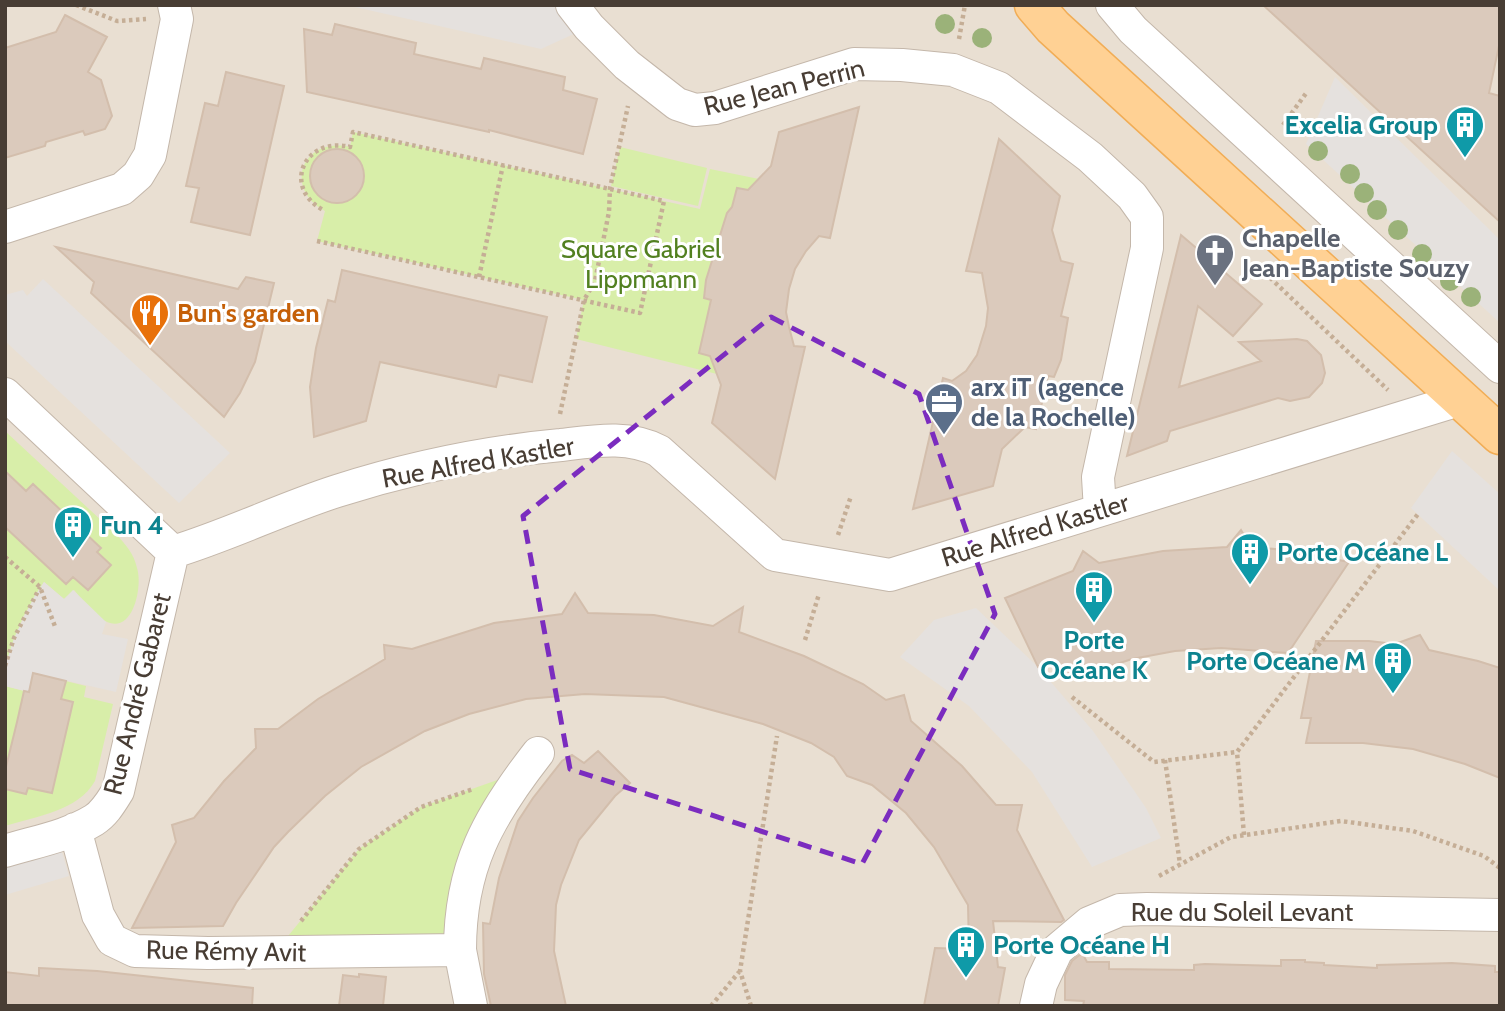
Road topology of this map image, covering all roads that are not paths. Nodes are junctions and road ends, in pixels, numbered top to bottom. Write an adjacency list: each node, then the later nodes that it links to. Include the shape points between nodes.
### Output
1 (572, 5): 10 (street, Rue Jean Perrin, via 635,71 677,104 695,110 854,64 953,70 999,88 1132,196 1147,218 1147,248 1098,477)
2 (1034, 5): 8 (main road)
3 (1112, 5): 6 (street, via 1133,30)
4 (175, 12): 5 (street, via 150,155 138,175 103,197)
5 (5, 227)
6 (1500, 368)
7 (5, 394): 11 (street)
8 (1459, 397): 9 (main road); 10 (street, Rue Alfred Kastler)
9 (1500, 435)
10 (1100, 510): 11 (street, Rue Alfred Kastler, via 890,575 775,555 659,451 622,440 476,457 377,479)
11 (173, 552): 13 (street, Rue André Gabaret, via 118,791 95,819)
12 (531, 762): 16 (street, via 501,802 479,843 460,920)
13 (75, 829): 14 (street, Rue André Gabaret); 16 (street, Rue Rémy Avit, via 98,915 112,940 135,950)
14 (5, 851)
15 (1500, 915): 18 (street, Rue du Soleil Levant, via 1120,910 1089,923 1057,950)
16 (460, 950): 17 (street)
17 (471, 1006)
18 (1036, 1006)

